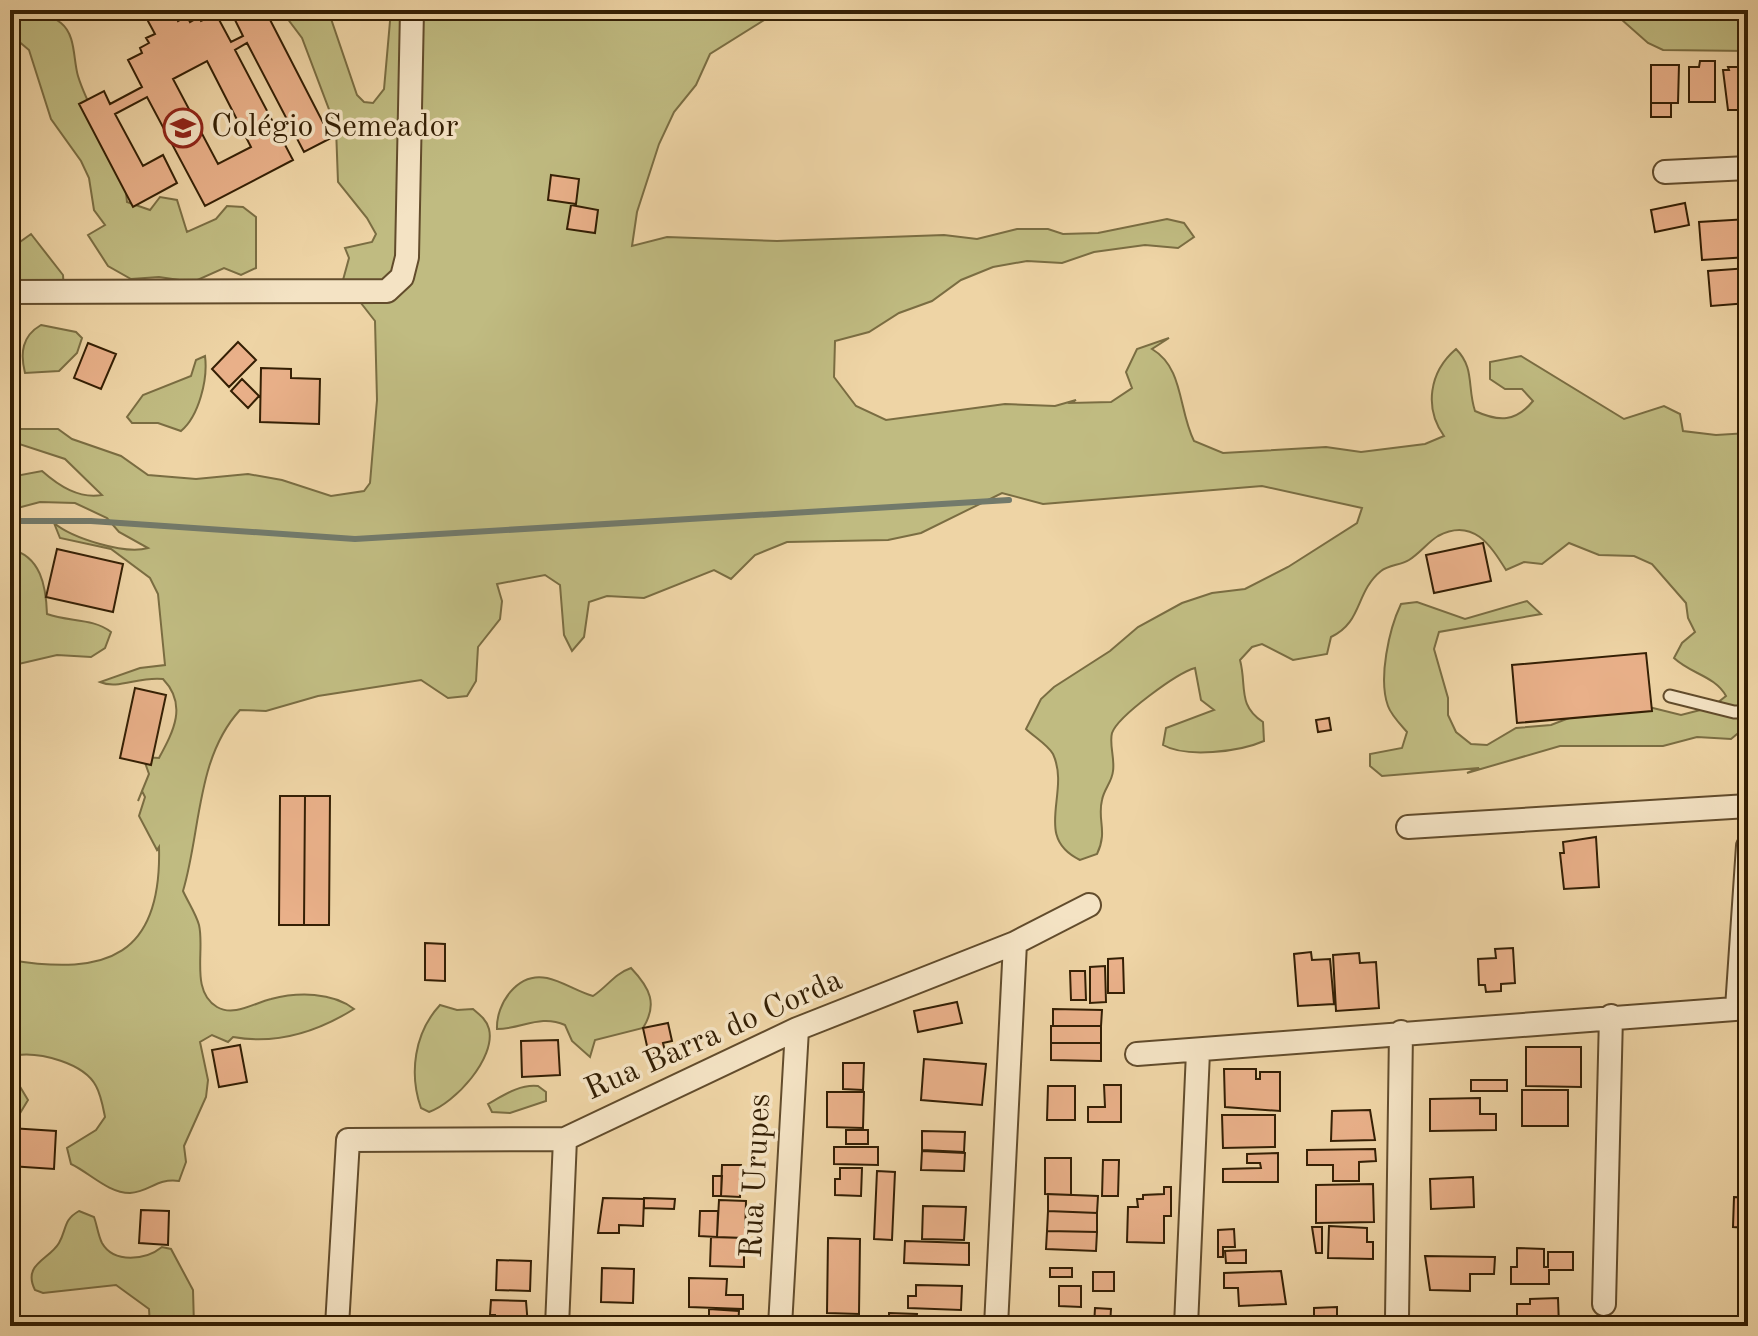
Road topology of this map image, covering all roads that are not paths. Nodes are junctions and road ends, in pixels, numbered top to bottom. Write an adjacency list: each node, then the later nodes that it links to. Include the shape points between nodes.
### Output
1 (412, 10): 4 (street, via 407,257 402,277 387,291)
2 (1748, 168): 3 (street)
3 (1665, 172)
4 (10, 292)
5 (1670, 696): 6 (lane)
6 (1748, 712)
7 (1748, 806): 8 (street)
8 (1408, 827)
9 (1748, 846): 12 (street)
10 (1089, 905): 11 (street, Rua Barra do Corda)
11 (1015, 943): 14 (street, Rua Barra do Corda); 24 (street)
12 (1742, 1008): 13 (street)
13 (1611, 1016): 15 (street); 19 (street)
14 (797, 1029): 18 (street, Rua Barra do Corda); 23 (street, Rua Urupes)
15 (1401, 1032): 16 (street); 20 (street)
16 (1198, 1052): 17 (street); 25 (street)
17 (1137, 1054)
18 (565, 1139): 21 (street, Rua Barra do Corda, via 348,1140); 22 (street)
19 (1604, 1304)
20 (1397, 1318)
21 (337, 1326)
22 (557, 1326)
23 (780, 1326)
24 (996, 1326)
25 (1186, 1326)

